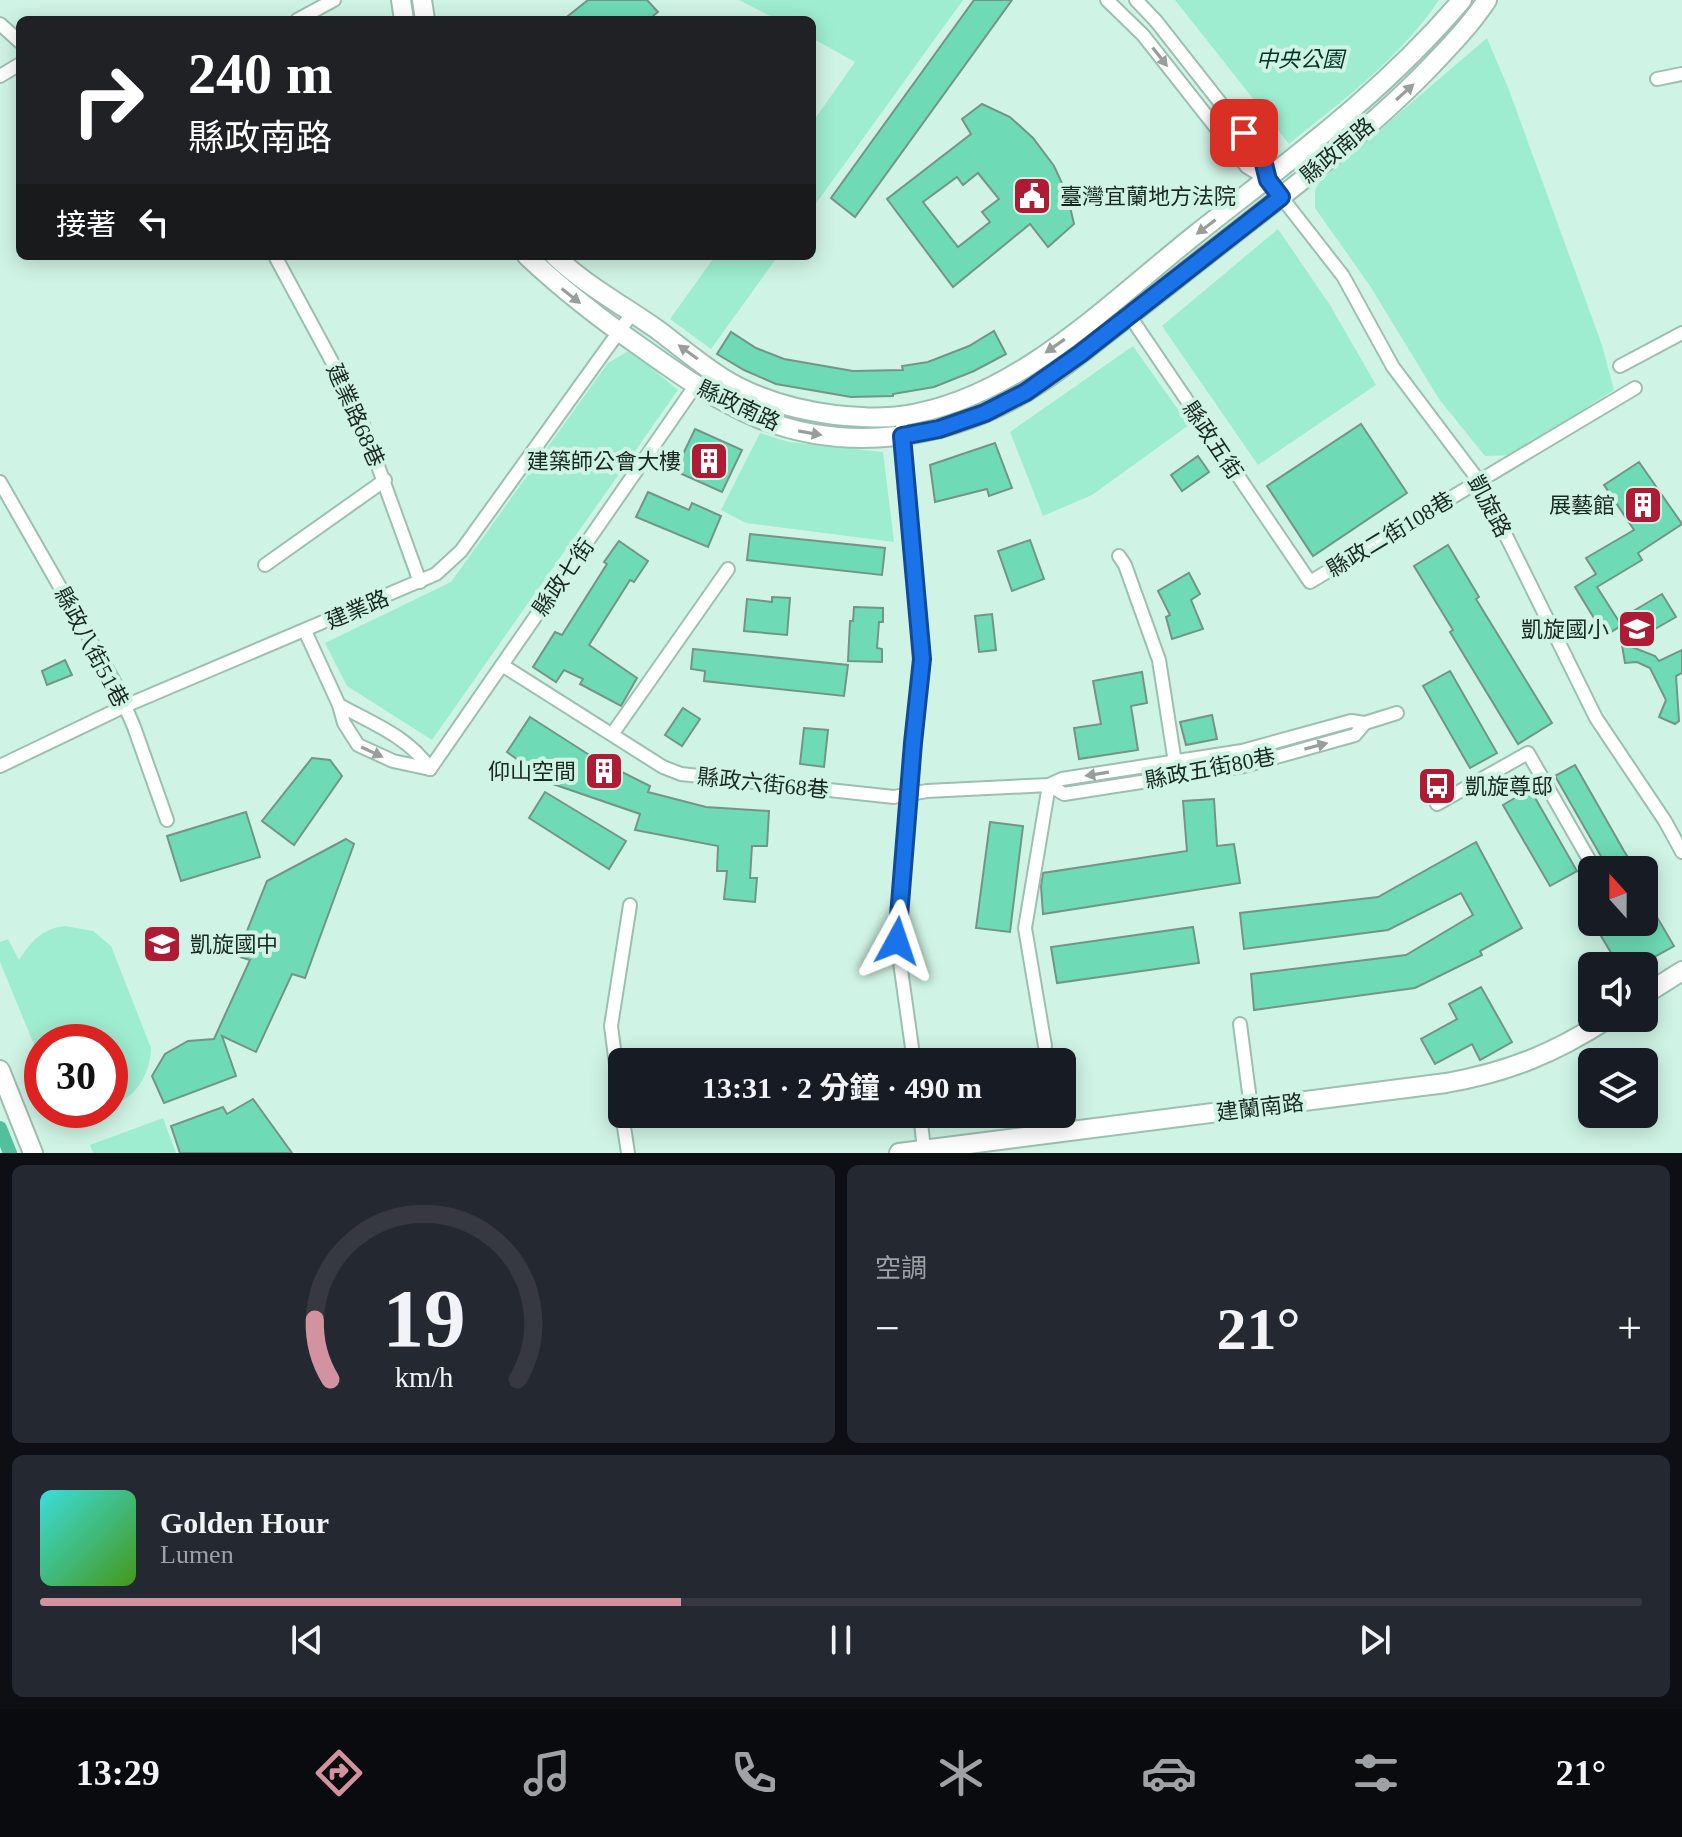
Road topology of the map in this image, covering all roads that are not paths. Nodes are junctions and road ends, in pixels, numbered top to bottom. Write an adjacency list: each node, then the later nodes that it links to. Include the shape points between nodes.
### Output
1 (334, 0): 6 (street)
2 (1107, 0): 11 (street, 凱旋路, one-way to 11, via 1143,35 1247,167)
3 (1136, 0): 11 (street, 凱旋路, via 1262,156)
4 (1462, 0): 11 (street, 縣政南路, via 1385,83)
5 (1487, 0): 12 (street, 縣政南路, one-way to 5, via 1411,87)
6 (304, 16)
7 (0, 24): 8 (street)
8 (16, 38)
9 (1682, 74): 10 (street)
10 (1657, 79)
11 (1268, 180): 12 (street, 凱旋路); 16 (street, 縣政南路, one-way to 16)
12 (1281, 197): 18 (street, 縣政南路); 27 (street, 凱旋路, via 1343,276 1393,367)
13 (277, 260): 26 (street, 建業路68巷, via 357,408)
14 (531, 260): 19 (street, 縣政南路, one-way to 19)
15 (561, 260): 17 (street, 縣政南路)
16 (1117, 298): 18 (street, 縣政五街); 24 (street, 縣政南路, one-way to 24, via 1013,376 975,395)
17 (633, 312): 19 (street, 建業路); 24 (street, 縣政南路, one-way to 17, via 824,413 757,395 722,377)
18 (1129, 316): 25 (street, 縣政南路, via 1026,392 985,413); 33 (street, 縣政五街)
19 (619, 332): 22 (street, 縣政南路); 32 (street, 建業路, via 461,551)
20 (1682, 333): 21 (street)
21 (1620, 366)
22 (695, 386): 25 (street, 縣政南路, one-way to 25, via 795,431 839,438); 35 (street, 縣政七街)
23 (1635, 388): 27 (street, 縣政二街108巷)
24 (902, 416): 25 (street)
25 (902, 436): 46 (street, via 922,659)
26 (385, 480): 30 (street); 32 (street, 建業路68巷)
27 (1479, 481): 33 (street, 縣政二街108巷); 49 (street, 凱旋路, via 1596,718)
28 (0, 482): 37 (street, 縣政八街51巷)
29 (1119, 556): 41 (street, via 1159,660)
30 (265, 565)
31 (728, 569): 40 (street)
32 (420, 582): 34 (street, 建業路)
33 (1310, 582)
34 (305, 631): 36 (street); 37 (street, 建業路)
35 (502, 665): 40 (street, 縣政六街68巷); 43 (street, 縣政七街)
36 (339, 705): 43 (street, via 405,741); 43 (street, one-way to 43, via 358,745 393,761)
37 (125, 706): 42 (street, 建業路); 48 (street, 縣政八街51巷)
38 (1397, 713): 39 (street, 縣政五街80巷)
39 (1365, 723): 41 (street, 縣政五街80巷, via 1351,721 1242,751); 44 (street, 縣政五街80巷, one-way to 39, via 1244,766 1341,739 1355,735)
40 (613, 733): 46 (street, 縣政六街68巷, via 681,774 894,797)
41 (1175, 761): 44 (street); 45 (street, 縣政五街80巷, one-way to 45)
42 (0, 766)
43 (430, 769)
44 (1177, 776): 45 (street, 縣政五街80巷, via 1064,794)
45 (1049, 785): 46 (street, 縣政五街80巷); 56 (street, via 1025,928)
46 (909, 794): 58 (street, via 897,941)
47 (1437, 804): 50 (street, via 1528,753)
48 (167, 820)
49 (1682, 852)
50 (1587, 856)
51 (630, 905): 57 (street, via 611,1026)
52 (1682, 971): 53 (street)
53 (1658, 986)
54 (1240, 1024): 60 (street)
55 (1585, 1032): 60 (street, 建蘭南路, via 1525,1064 1491,1075)
56 (1045, 1046)
57 (614, 1048)
58 (912, 1048)
59 (0, 1070): 64 (street)
60 (1251, 1108): 63 (street, 建蘭南路)
61 (624, 1128): 65 (street)
62 (922, 1128): 63 (street)
63 (924, 1149): 66 (street, 建蘭南路)
64 (33, 1153)
65 (628, 1153)
66 (899, 1153)

